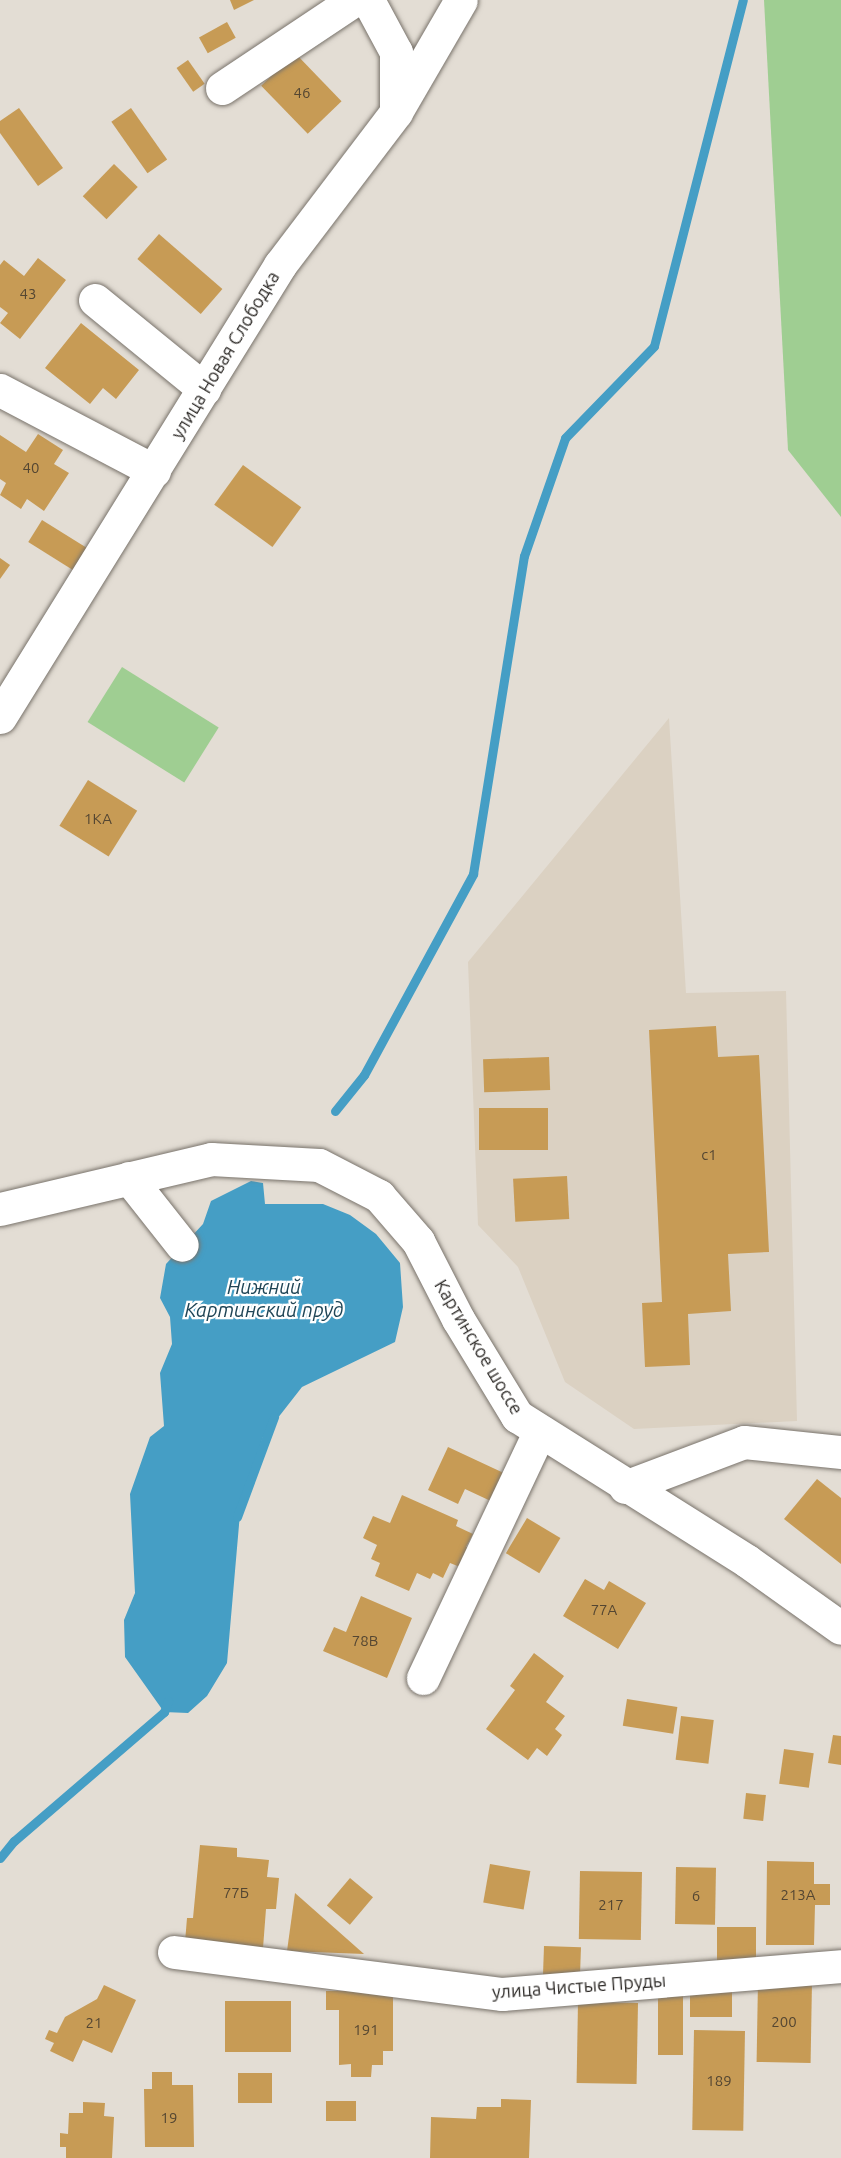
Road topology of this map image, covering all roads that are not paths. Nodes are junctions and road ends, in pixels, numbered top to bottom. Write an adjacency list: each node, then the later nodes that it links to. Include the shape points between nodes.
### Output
1 (354, 0): 4 (street)
2 (368, 0): 5 (street, via 396,52)
3 (461, 0): 5 (street, улица Новая Слободка)
4 (222, 88)
5 (396, 112): 7 (street, улица Новая Слободка, via 280,265)
6 (95, 300): 7 (street)
7 (204, 389): 9 (street, улица Новая Слободка)
8 (0, 390): 9 (street)
9 (154, 471): 10 (street, улица Новая Слободка)
10 (0, 717)
11 (129, 1179): 12 (street, Картинское шоссе); 13 (street); 14 (street, Картинское шоссе, via 211,1160 319,1165 379,1196 418,1240 458,1318 517,1416)
12 (0, 1209)
13 (182, 1245)
14 (540, 1431): 16 (street, Картинское шоссе); 18 (street)
15 (841, 1452): 16 (street, via 744,1442)
16 (625, 1487): 17 (street, Картинское шоссе, via 747,1561)
17 (841, 1628)
18 (423, 1678)
19 (174, 1952): 20 (street, улица Чистые Пруды, via 502,1994)
20 (841, 1965)

